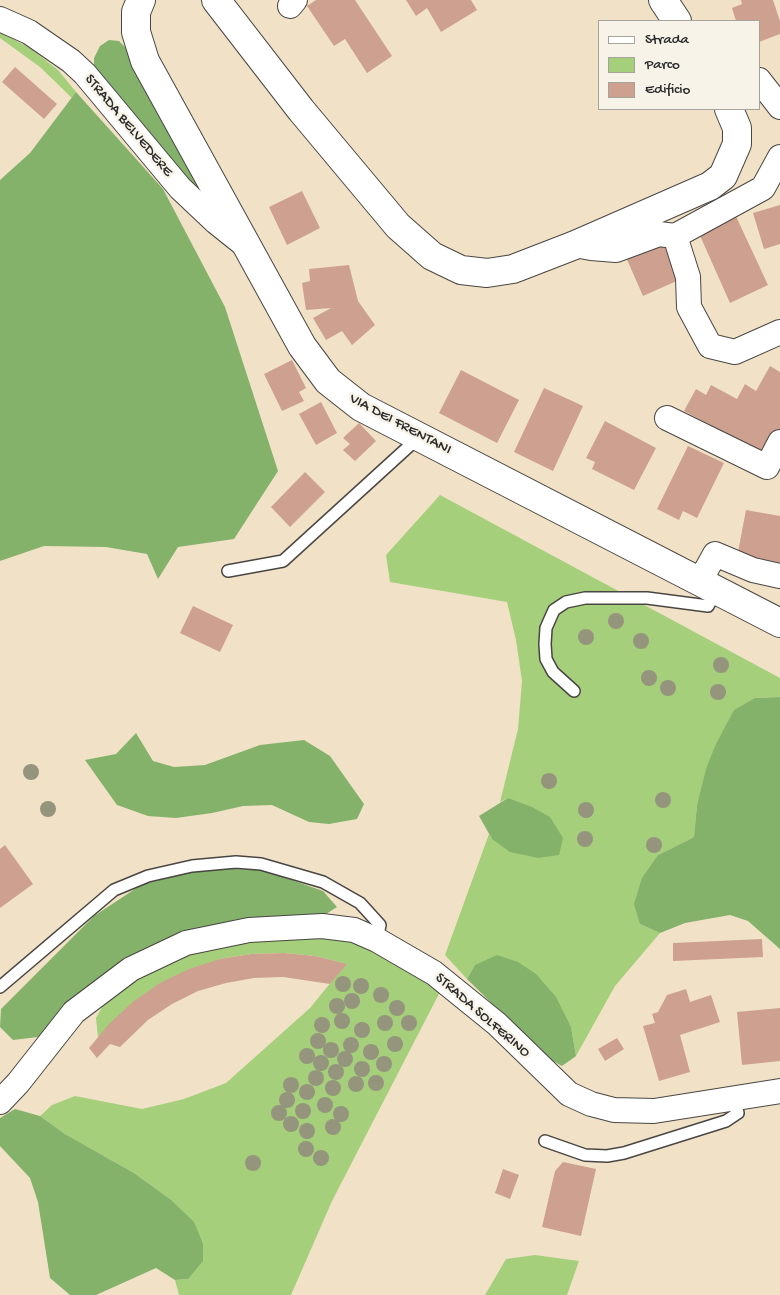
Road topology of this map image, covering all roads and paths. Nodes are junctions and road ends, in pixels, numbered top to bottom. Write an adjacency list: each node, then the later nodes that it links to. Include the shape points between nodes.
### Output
1 (141, 0): 12 (main road, VIA DEI FRENTANI, via 136,12 136,32 144,61)
2 (216, 0): 11 (main road, via 301,110 392,219 432,256 461,270 487,273 512,268)
3 (663, 0): 5 (main road)
4 (0, 19): 12 (street, STRADA BELVEDERE, via 29,32 71,61 180,188)
5 (676, 20)
6 (760, 81): 7 (street)
7 (780, 107)
8 (729, 110): 11 (main road, via 736,128 737,144 723,176 710,186)
9 (780, 157): 10 (street, via 763,188)
10 (675, 236): 11 (street, via 658,234 616,250); 13 (street, via 688,277 689,307 710,346 735,352)
11 (575, 244)
12 (247, 246): 15 (main road, VIA DEI FRENTANI, via 302,346 328,381 361,407)
13 (780, 332)
14 (666, 418): 16 (street, via 767,466)
15 (419, 436): 17 (lane, via 283,561); 19 (main road, VIA DEI FRENTANI)
16 (780, 442)
17 (228, 572)
18 (780, 576): 19 (street, via 753,570 715,554)
19 (709, 585): 20 (main road, VIA DEI FRENTANI); 21 (lane, via 708,606 648,598 585,598 566,602 554,610 546,628 546,659 553,672)
20 (780, 623)
21 (574, 691)
22 (377, 940): 23 (lane, via 380,925 360,903 322,882 261,864 236,862 192,866 148,876 114,890); 25 (street, STRADA SOLFERINO, via 434,972 497,1024 569,1094 591,1104 614,1110 654,1111); 26 (street, STRADA SOLFERINO, via 354,930 322,926 249,930 186,943 131,969 74,1012)
23 (0, 987)
24 (780, 1091): 25 (street, STRADA SOLFERINO)
25 (735, 1098): 27 (lane, via 738,1113 726,1121 624,1153 585,1155)
26 (0, 1102)
27 (545, 1140)

